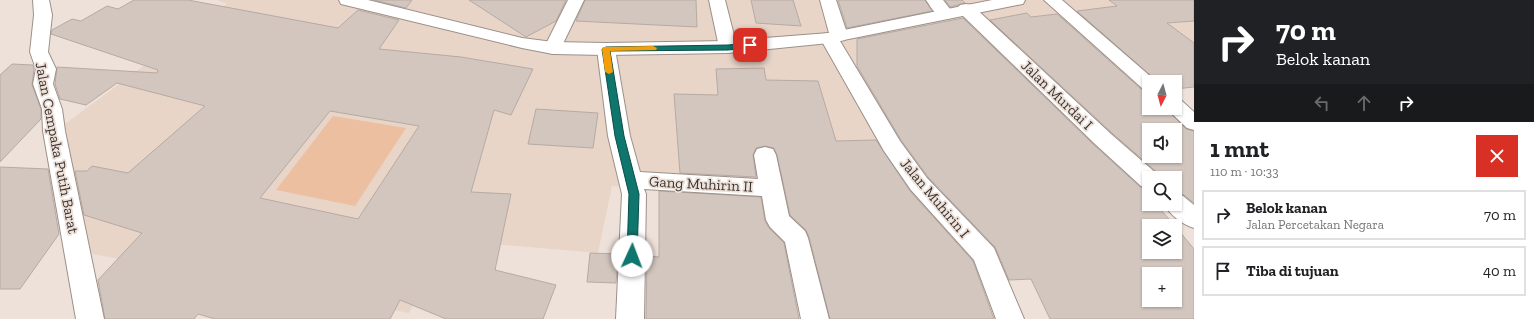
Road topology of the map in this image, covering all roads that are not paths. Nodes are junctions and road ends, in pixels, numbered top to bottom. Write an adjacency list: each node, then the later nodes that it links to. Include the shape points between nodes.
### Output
1 (41, 0): 22 (street, Jalan Cempaka Putih Barat, via 43,15 39,52 46,69 43,84 52,109 54,132)
2 (347, 0): 13 (street, via 522,43)
3 (576, 0): 13 (street)
4 (717, 0): 12 (street)
5 (828, 0): 11 (street, Jalan Muhirin I)
6 (934, 0): 10 (street)
7 (1017, 0): 9 (street)
8 (1052, 0): 15 (street)
9 (966, 10): 10 (street); 19 (street, Jalan Murdai I)
10 (946, 14): 11 (street)
11 (834, 37): 12 (street); 25 (street, Jalan Muhirin I, via 838,52 892,146 919,184 984,255)
12 (728, 47): 14 (street)
13 (553, 48): 14 (street)
14 (606, 49): 20 (street, via 619,136)
15 (1142, 78)
16 (1182, 112): 17 (street)
17 (1194, 123)
18 (765, 155): 21 (street)
19 (1142, 174)
20 (631, 180): 21 (street, Gang Muhirin II); 23 (street, via 634,194)
21 (772, 188): 24 (street, via 778,220 796,238)
22 (90, 319)
23 (630, 319)
24 (815, 319)
25 (1010, 319)

